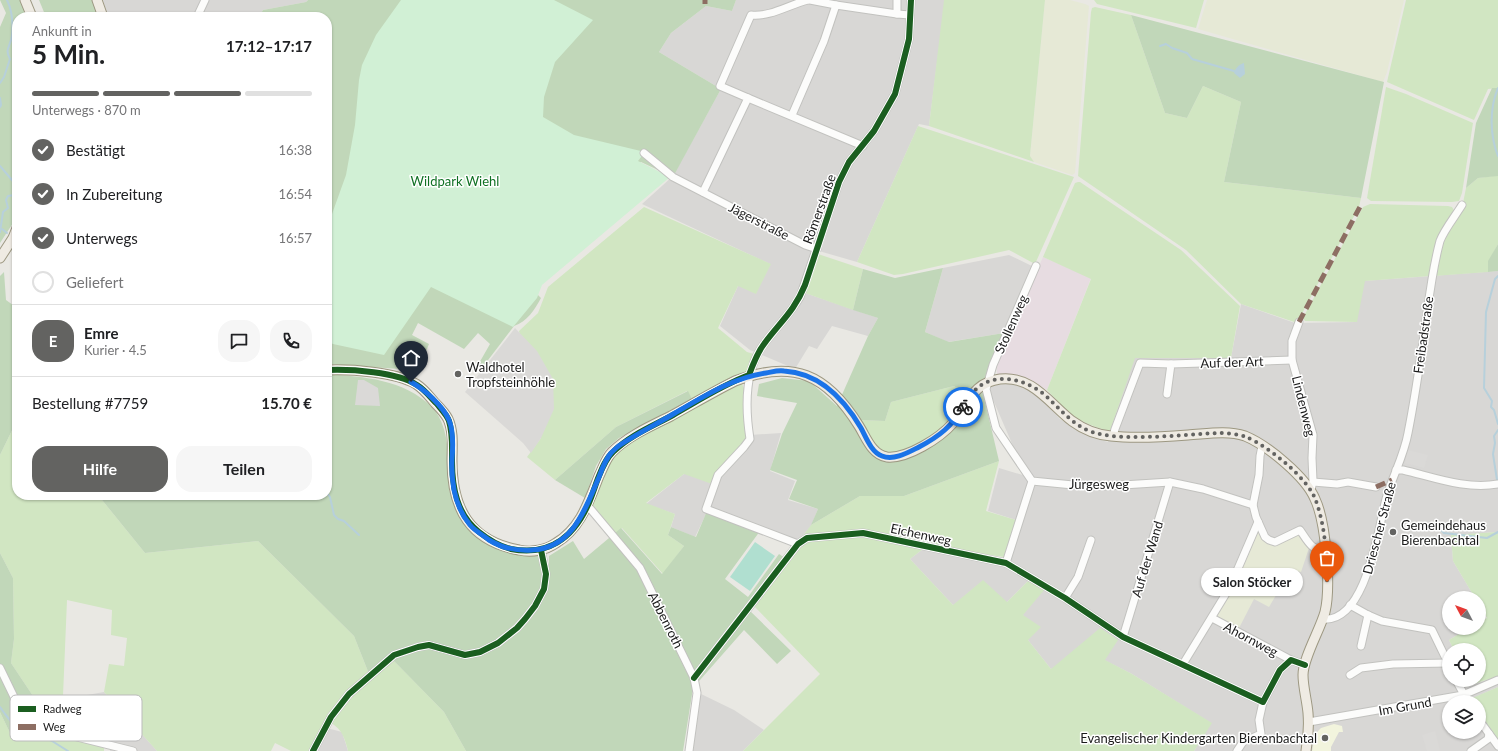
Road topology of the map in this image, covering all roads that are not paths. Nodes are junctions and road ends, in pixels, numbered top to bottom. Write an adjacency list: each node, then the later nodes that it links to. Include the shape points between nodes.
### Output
1 (25, 0): 8 (main road)
2 (97, 0): 9 (main road)
3 (205, 0): 10 (street)
4 (809, 0): 7 (street); 13 (street, via 772,14 751,15 720,86)
5 (897, 0): 11 (street)
6 (911, 0): 12 (street, Römerstraße)
7 (836, 5): 11 (street); 14 (street, via 824,41)
8 (30, 12)
9 (101, 12)
10 (199, 12)
11 (897, 14): 12 (street)
12 (910, 15): 15 (street, Römerstraße, via 909,39 895,94)
13 (748, 98): 14 (street); 17 (street)
14 (792, 115): 15 (street)
15 (863, 146): 20 (street, Römerstraße, via 849,162 838,182)
16 (644, 153): 17 (street, Jägerstraße, via 673,176)
17 (702, 192): 20 (street, Jägerstraße)
18 (1462, 205): 32 (street, Freibadstraße, via 1441,239 1431,282 1408,435)
19 (12, 240): 21 (main road)
20 (817, 249): 27 (street, Römerstraße, via 800,297 763,344)
21 (0, 258)
22 (1036, 266): 28 (street, Stollenweg, via 993,365)
23 (1299, 322): 24 (street, Lindenweg, via 1292,341)
24 (1292, 360): 25 (street, Auf der Art); 36 (street, Lindenweg, via 1313,435)
25 (1171, 364): 29 (street); 30 (street, Auf der Art, via 1140,363)
26 (332, 370): 43 (main road, via 384,374 411,382 426,392 449,420 453,442 455,496 460,511 470,526 492,542 504,547 522,551)
27 (749, 375): 28 (main road, via 782,370 796,372 816,380 842,401 869,443 883,457 904,454 944,432 955,421 970,396 980,386); 39 (main road, via 708,394 620,445 604,464); 42 (street, Römerstraße, via 747,396 750,439 718,475 706,509)
28 (988, 383): 30 (main road, via 1001,379 1026,384 1045,396 1073,422 1089,431); 33 (street, Stollenweg, via 986,389 996,428)
29 (1167, 394)
30 (1114, 436): 31 (main road, via 1234,434)
31 (1262, 446): 36 (main road); 38 (street)
32 (1396, 470): 35 (street, Driescher Straße, via 1460,484); 47 (street, Driescher Straße, via 1386,498 1369,570 1362,588)
33 (1032, 480): 34 (street, Jürgesweg, via 1107,486); 45 (street)
34 (1170, 482): 38 (street, Jürgesweg, via 1203,488); 51 (street, Auf der Wand)
35 (1498, 484)
36 (1312, 486): 37 (street, via 1348,482); 44 (main road)
37 (1376, 487)
38 (1254, 505): 40 (street)
39 (588, 506): 43 (main road, via 577,525 564,538); 60 (street, Abbenroth, via 640,568)
40 (1258, 522): 44 (street, via 1269,540 1275,542 1300,530 1313,547 1319,551); 49 (street, via 1230,587)
41 (1091, 540): 46 (street, via 1078,577)
42 (798, 544): 45 (street, Eichenweg, via 807,538 863,533); 60 (street)
43 (541, 550): 73 (street, via 546,574 544,588 532,610 517,628 498,643 480,652 465,655 429,645 394,655 349,694 331,717)
44 (1326, 550): 50 (main road, via 1327,591)
45 (1006, 563): 46 (street, Eichenweg)
46 (1065, 598): 51 (street, Eichenweg)
47 (1350, 605): 48 (street); 50 (street, Driescher Straße, via 1331,620)
48 (1368, 615): 52 (street); 53 (street, via 1432,630)
49 (1212, 618): 54 (street, Ahornweg); 55 (street)
50 (1323, 619): 57 (main road)
51 (1123, 637): 55 (street, Eichenweg)
52 (1361, 646)
53 (1442, 651)
54 (1291, 660): 57 (street, Ahornweg); 66 (street, via 1280,670)
55 (1183, 664): 66 (street, Eichenweg)
56 (1442, 664): 59 (street, via 1393,664 1361,668)
57 (1305, 665): 67 (main road, via 1303,675)
58 (0, 668): 63 (street)
59 (1350, 675)
60 (694, 678): 74 (street, Abbenroth, via 697,692)
61 (1498, 680): 64 (street, Im Grund)
62 (1459, 687): 64 (street)
63 (13, 695)
64 (1463, 695)
65 (1442, 699): 67 (street, Im Grund)
66 (1263, 702): 75 (street, via 1259,720 1261,734 1243,742)
67 (1309, 722): 76 (main road)
68 (1486, 730): 69 (street)
69 (1489, 734): 71 (street); 77 (street, via 1488,739)
70 (94, 741): 72 (street)
71 (1498, 746)
72 (131, 750)
73 (314, 751)
74 (688, 751)
75 (1237, 751)
76 (1306, 751)
77 (1471, 751)

